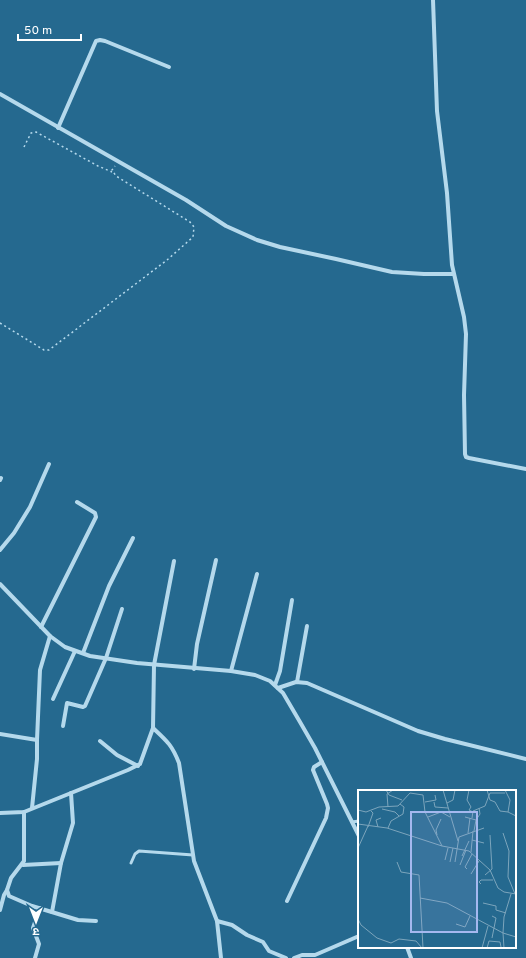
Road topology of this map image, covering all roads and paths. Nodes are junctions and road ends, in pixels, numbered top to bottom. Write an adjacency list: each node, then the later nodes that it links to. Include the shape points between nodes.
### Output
1 (433, 0): 8 (street, via 437,111)
2 (169, 67): 4 (street, via 105,41 96,41)
3 (0, 94): 4 (street)
4 (58, 128): 6 (street)
5 (24, 147): 7 (path, via 31,133 36,132)
6 (118, 161): 7 (path); 8 (street, via 226,226 257,240 392,272)
7 (112, 172): 9 (path, via 190,222 194,228 192,237 161,265 49,350 44,350)
8 (453, 274): 11 (street, via 466,334 466,456)
9 (0, 323)
10 (49, 464): 14 (street, via 30,508)
11 (526, 469)
12 (77, 502): 22 (street, via 95,513 96,517)
13 (133, 538): 25 (street, via 109,586)
14 (0, 550)
15 (216, 560): 28 (street, via 197,644)
16 (174, 561): 27 (street)
17 (257, 574): 29 (street)
18 (0, 584): 22 (street)
19 (292, 600): 31 (street)
20 (122, 609): 26 (street)
21 (307, 626): 30 (street)
22 (41, 627): 23 (street)
23 (50, 636): 24 (street, via 65,647); 36 (street, via 40,670)
24 (75, 650): 25 (street); 32 (street)
25 (83, 653): 26 (street)
26 (106, 658): 27 (street); 33 (street, via 85,707 67,703)
27 (154, 665): 28 (street); 34 (street)
28 (194, 669): 29 (street)
29 (231, 671): 31 (street, via 262,677)
30 (297, 682): 31 (street); 38 (street, via 313,685 425,733)
31 (276, 686): 39 (street, via 288,700)
32 (53, 699)
33 (63, 726)
34 (153, 728): 40 (street); 48 (street, via 174,749 179,763)
35 (0, 734): 36 (street)
36 (37, 740): 42 (street)
37 (100, 741): 40 (street, via 117,755)
38 (526, 759)
39 (322, 762): 46 (street); 53 (street, via 313,770 327,804 326,818)
40 (138, 766): 41 (street)
41 (70, 793): 42 (street); 49 (street, via 72,824)
42 (32, 808): 43 (street)
43 (24, 812): 44 (street); 51 (street)
44 (0, 813)
45 (358, 821): 46 (lane)
46 (352, 822): 47 (street)
47 (358, 834)
48 (193, 855): 50 (lane, via 139,851); 58 (street)
49 (61, 863): 51 (street); 56 (street)
50 (131, 863)
51 (23, 865): 52 (street, via 11,878)
52 (7, 890): 54 (street, via 10,896); 55 (street)
53 (287, 901)
54 (40, 908): 56 (street); 61 (street, via 33,928 39,944)
55 (0, 910)
56 (52, 912): 57 (street, via 78,920)
57 (96, 921)
58 (217, 921): 62 (street); 63 (street, via 232,925 263,942 270,951)
59 (358, 936): 64 (street, via 314,955)
60 (407, 948): 65 (street)
61 (34, 958)
62 (221, 958)
63 (286, 958)
64 (294, 958)
65 (411, 958)

